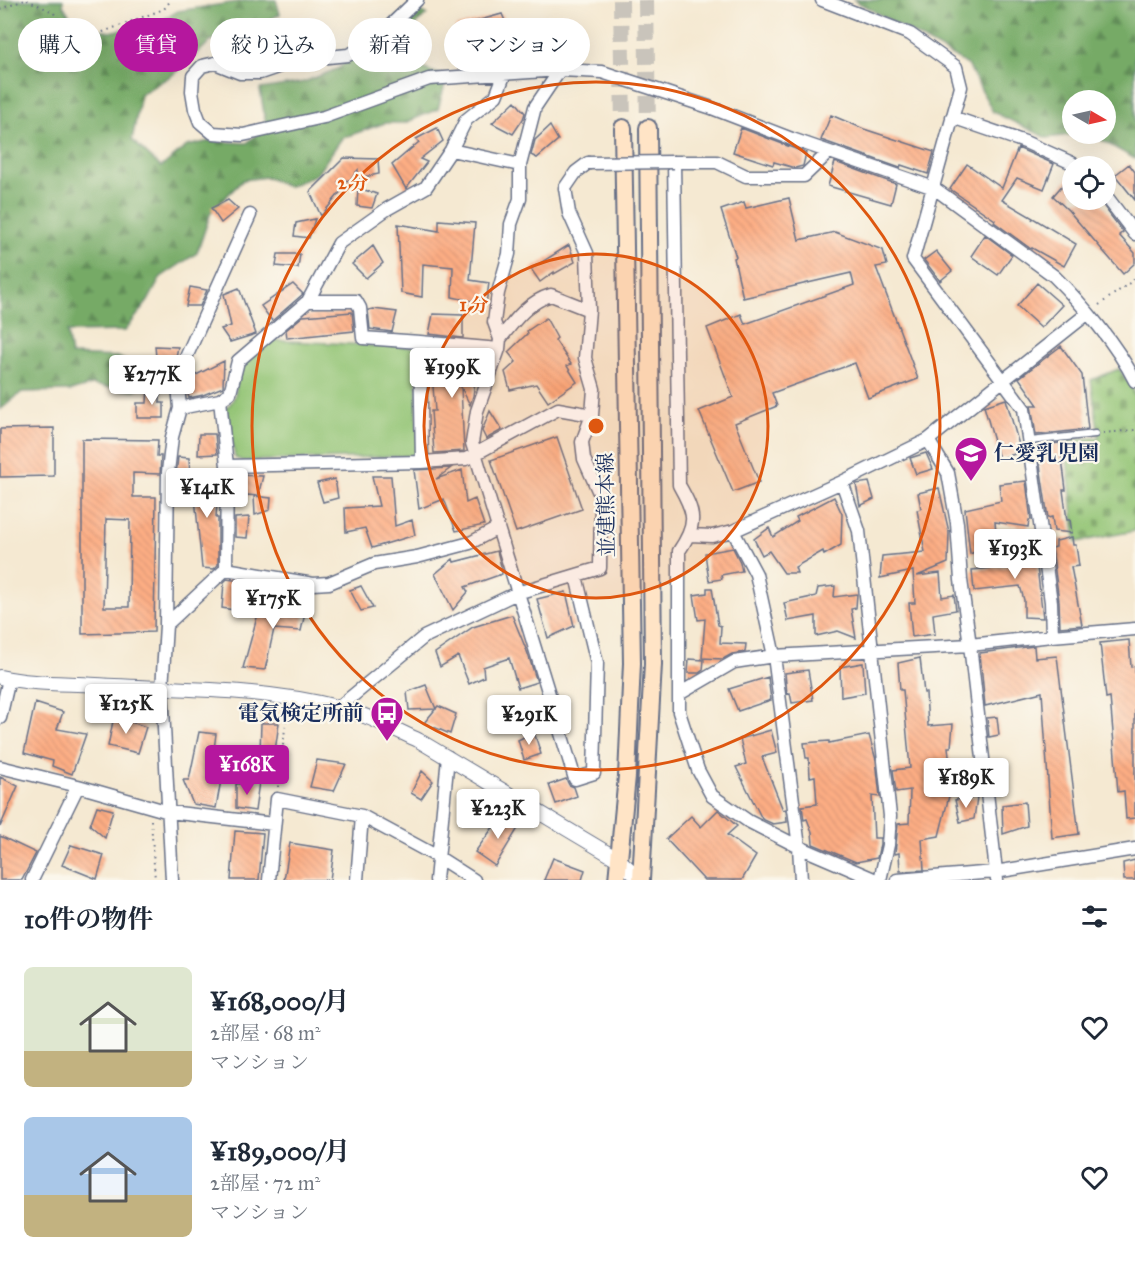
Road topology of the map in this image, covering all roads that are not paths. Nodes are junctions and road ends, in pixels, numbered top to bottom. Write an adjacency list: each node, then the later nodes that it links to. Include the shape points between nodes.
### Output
1 (417, 0): 6 (street, via 370,45 348,55 298,60 260,73 240,73 215,63 202,66 193,76 192,92 200,122 213,133 243,135 324,117 429,79)
2 (822, 0): 7 (street, via 910,34 956,67 961,87)
3 (590, 71): 11 (street, via 710,107)
4 (523, 72): 6 (street)
5 (559, 72): 14 (street, via 535,107)
6 (505, 73): 10 (street, via 496,96 466,120)
7 (952, 117): 12 (street); 15 (street)
8 (623, 128): 62 (main road, 並建熊本線, via 632,663)
9 (648, 128): 71 (main road, via 653,664)
10 (451, 150): 14 (street); 19 (street, via 426,187 339,243)
11 (829, 152): 13 (street, via 804,176 746,176 717,162); 15 (street)
12 (1062, 159)
13 (674, 162): 20 (street, bridge, via 588,163 565,188 569,213 587,253); 38 (street, via 679,485 693,508)
14 (520, 165): 23 (street, via 520,199 511,224 509,254 494,322)
15 (934, 188): 21 (street, via 1054,276); 24 (street, via 913,259)
16 (1116, 209): 18 (street)
17 (250, 215): 27 (street, via 183,364 178,385)
18 (1135, 234)
19 (308, 301): 22 (street, via 356,302 363,338); 26 (street, via 238,361 230,393)
20 (590, 310): 23 (street, via 551,295 538,299 519,315); 28 (street, via 585,358 594,389)
21 (1087, 314): 24 (street); 25 (street, via 1124,359)
22 (420, 342): 23 (street); 33 (street)
23 (500, 344): 32 (street, via 477,411 472,434)
24 (1004, 379): 30 (street); 31 (street, via 1024,409)
25 (1135, 381)
26 (220, 400): 27 (street); 34 (street)
27 (180, 408): 42 (street, via 168,472)
28 (592, 415): 32 (street, via 558,409); 40 (street, via 582,442 584,459 601,497 600,568)
29 (1095, 434): 31 (lane)
30 (928, 440): 35 (street); 45 (street, via 948,473)
31 (1030, 441): 44 (street)
32 (475, 455): 33 (street); 36 (street)
33 (422, 462): 34 (street)
34 (227, 466): 39 (street)
35 (842, 482): 37 (street); 46 (street, via 859,531)
36 (498, 528): 39 (street, via 470,543 374,564 329,583 313,584); 41 (street)
37 (733, 531): 38 (street); 47 (street, via 756,574)
38 (690, 535): 50 (street, via 680,551)
39 (226, 569): 42 (street)
40 (576, 576): 41 (street); 41 (street, via 597,663 594,773 575,779)
41 (517, 593): 51 (street, via 424,637)
42 (166, 625): 49 (street)
43 (1135, 629): 44 (street)
44 (1052, 636): 45 (street)
45 (970, 645): 46 (street); 63 (street)
46 (873, 651): 47 (street); 73 (street, via 890,816 888,845)
47 (774, 656): 50 (street, via 734,662); 59 (street)
48 (5, 678): 49 (street); 52 (street)
49 (162, 689): 51 (street, via 236,691); 56 (street)
50 (679, 694): 59 (street, via 679,712 698,771 712,796 748,821)
51 (339, 707): 53 (street, via 387,725)
52 (0, 718)
53 (448, 758): 61 (street); 62 (street)
54 (0, 767): 55 (street)
55 (78, 786): 56 (street); 64 (street)
56 (168, 812): 58 (street); 65 (street)
57 (362, 816): 58 (street, via 277,799); 61 (street); 67 (street)
58 (274, 824): 66 (street)
59 (799, 847): 72 (street); 73 (street)
60 (1135, 849): 63 (street)
61 (438, 857): 68 (street); 69 (street)
62 (619, 860): 70 (main road, 並建熊本線); 71 (street)
63 (996, 876): 74 (street)
64 (32, 880)
65 (172, 880)
66 (269, 880)
67 (357, 880)
68 (436, 880)
69 (474, 880)
70 (617, 880)
71 (641, 880)
72 (801, 880)
73 (878, 880)
74 (897, 880)

